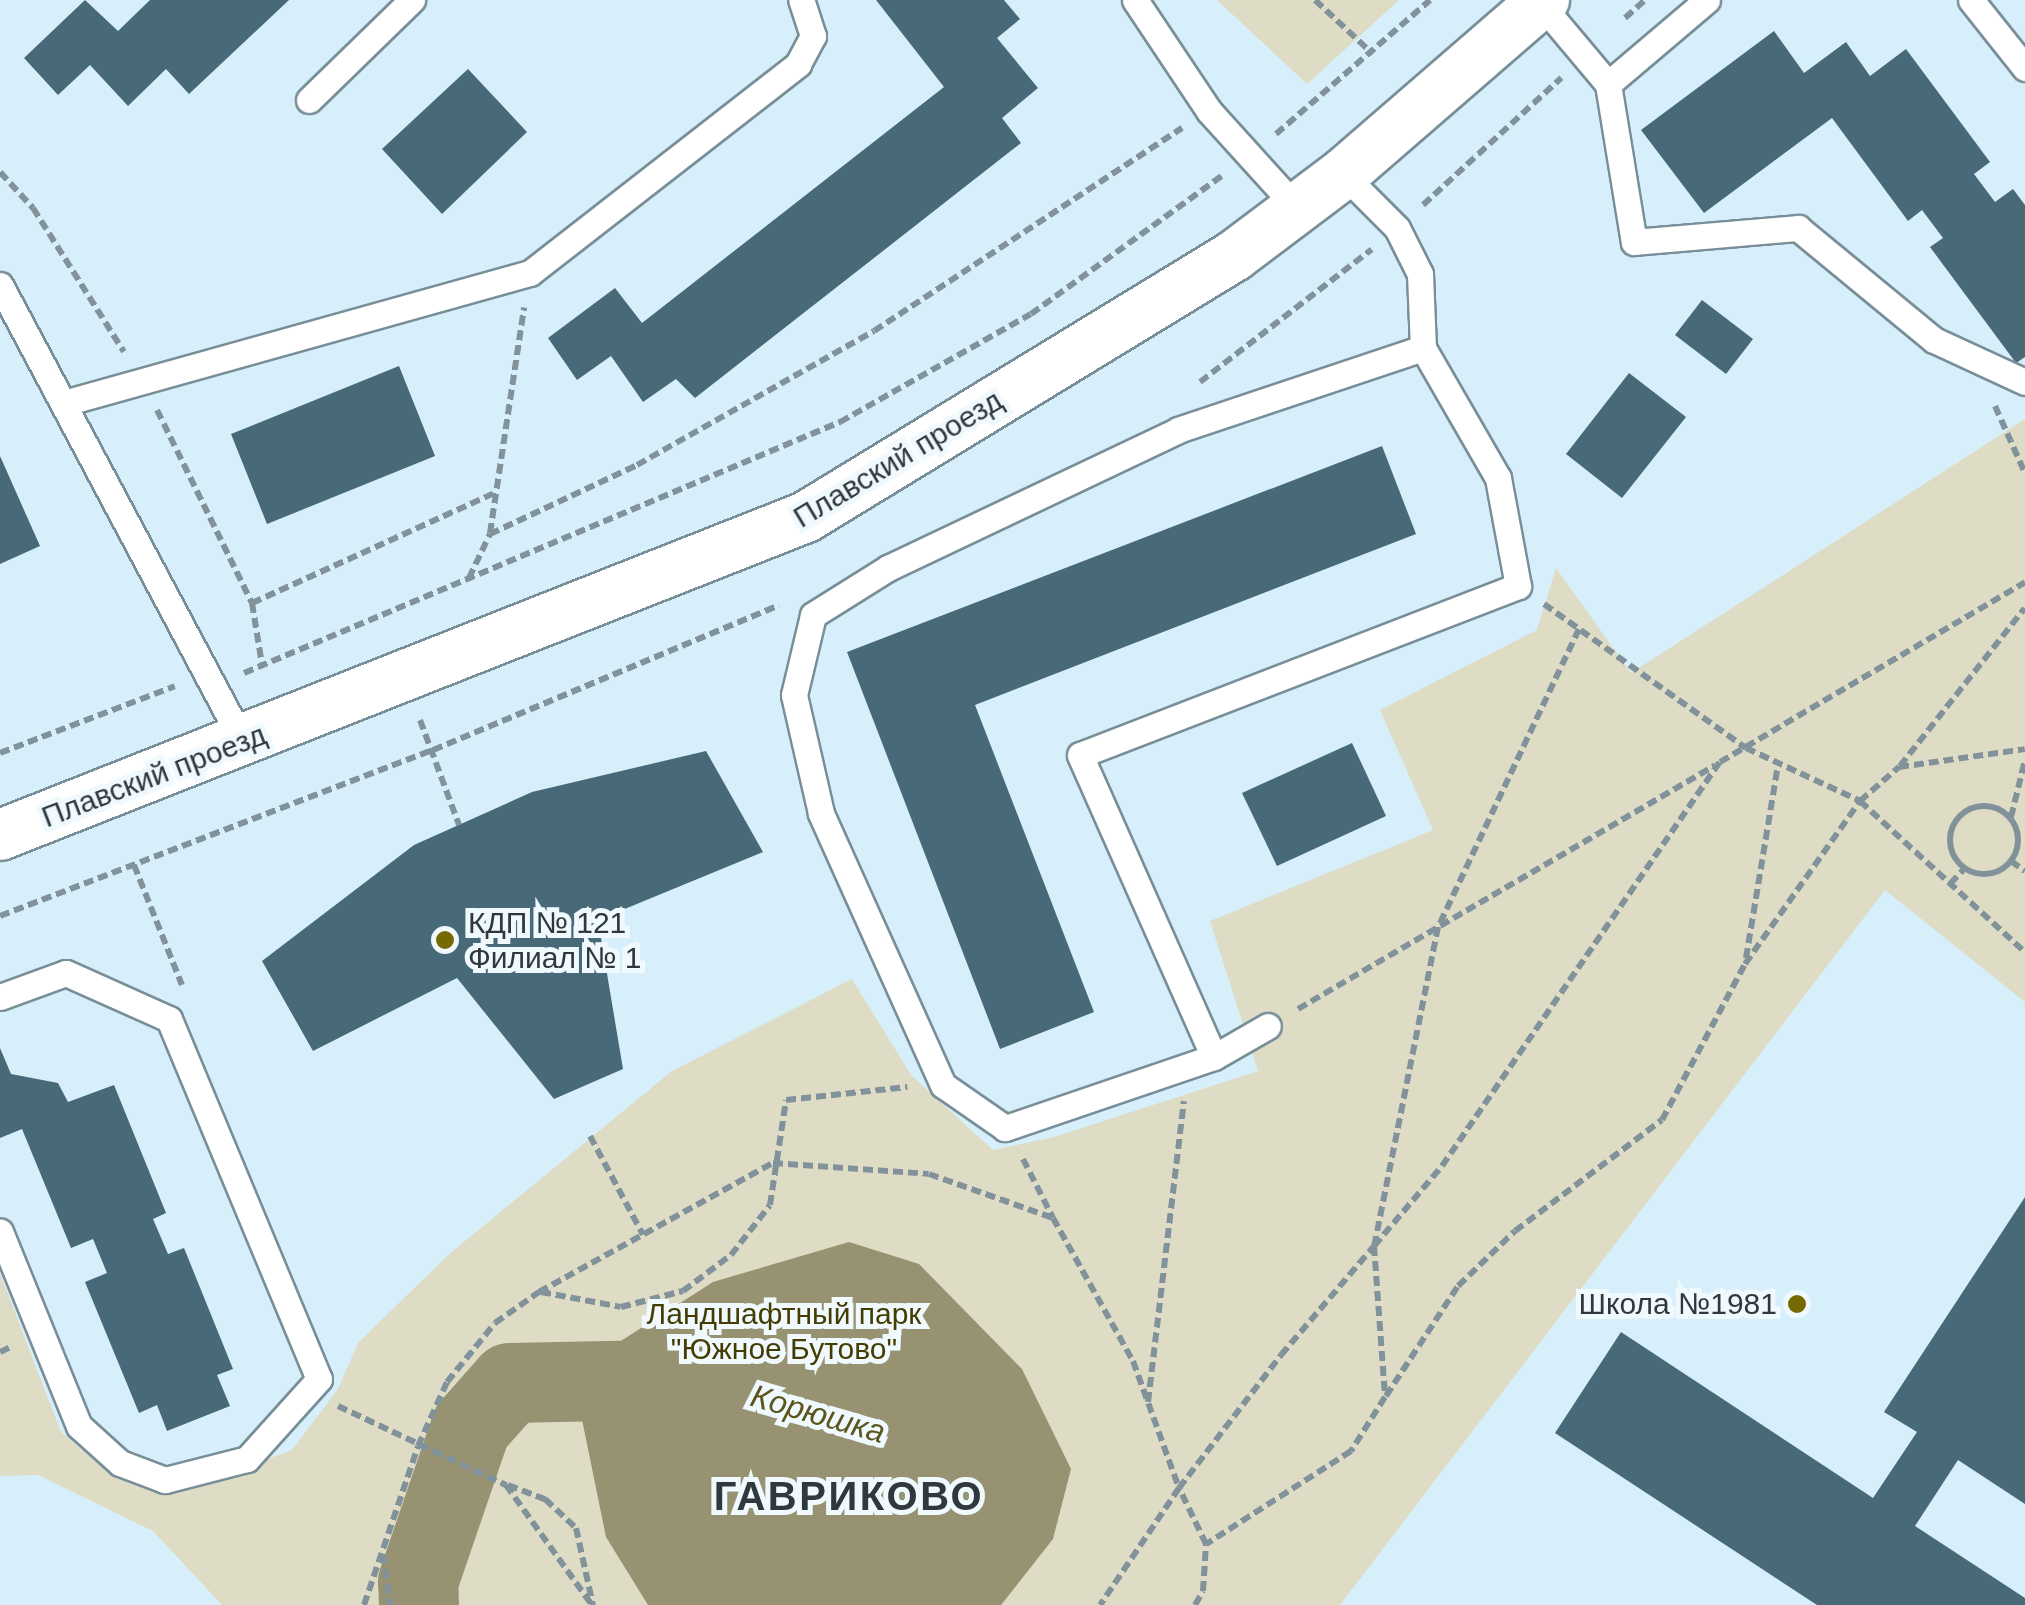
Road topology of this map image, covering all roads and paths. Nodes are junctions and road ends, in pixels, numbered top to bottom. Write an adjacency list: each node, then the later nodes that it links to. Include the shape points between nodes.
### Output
1 (412, 0): 12 (lane)
2 (800, 0): 18 (lane, via 813,36 798,64)
3 (1135, 0): 13 (lane)
4 (1315, 0): 9 (path)
5 (1430, 0): 9 (path)
6 (1706, 0): 11 (lane)
7 (1971, 0): 10 (lane)
8 (1542, 2): 11 (lane); 16 (street, Плавский проезд)
9 (1373, 54): 14 (path)
10 (2025, 68)
11 (1608, 84): 22 (lane, via 1634,242 1798,228 1934,340)
12 (310, 100)
13 (1208, 111): 14 (lane); 28 (path, via 874,331 637,465)
14 (1250, 156): 17 (lane); 29 (path, via 1031,314 840,422)
15 (0, 172): 23 (path, via 33,208)
16 (1343, 174): 17 (street, Плавский проезд); 21 (lane, via 1398,228 1420,274)
17 (1297, 208): 37 (street, Плавский проезд, via 1234,256 806,517)
18 (530, 273): 23 (lane); 27 (path)
19 (0, 284): 20 (lane)
20 (8, 314): 25 (lane)
21 (1423, 348): 31 (lane, via 1498,478); 63 (lane, via 1178,430 888,568 813,615 794,694 821,813)
22 (1974, 358): 24 (lane); 26 (path)
23 (142, 382): 25 (lane); 32 (path)
24 (2025, 382)
25 (64, 404): 36 (lane)
26 (2025, 473)
27 (496, 492): 28 (path); 32 (path)
28 (490, 534): 29 (path)
29 (469, 578): 35 (path)
30 (2025, 582): 38 (path)
31 (1518, 586): 34 (path); 61 (lane, via 1080,756)
32 (252, 603): 35 (path)
33 (2025, 608): 45 (path)
34 (1580, 629): 38 (path); 55 (path)
35 (262, 666): 36 (path)
36 (213, 686): 37 (lane); 40 (path, via 178,684)
37 (243, 742): 49 (street, Плавский проезд)
38 (1746, 748): 42 (path); 43 (path)
39 (2025, 749): 45 (path)
40 (0, 753)
41 (2025, 760): 47 (path)
42 (1720, 762): 55 (path); 70 (path, via 1442,1166)
43 (1778, 764): 46 (path); 57 (path)
44 (440, 766): 48 (path)
45 (1900, 767): 46 (path)
46 (1860, 802): 54 (path); 57 (path)
47 (2011, 817): 50 (path, via 2019,835); 52 (path, via 1994,806 1974,806 1958,816 1948,834)
48 (459, 825)
49 (0, 835)
50 (2010, 861): 52 (path, via 1983,875); 53 (path)
51 (134, 866): 59 (path, via 182,987)
52 (1964, 869): 54 (path)
53 (2025, 871)
54 (1950, 884): 56 (path)
55 (1438, 927): 60 (path); 70 (path)
56 (2025, 952)
57 (1745, 964): 73 (path, via 1662,1120 1515,1231 1458,1286)
58 (0, 997): 59 (lane, via 66,972)
59 (169, 1019): 72 (lane, via 319,1379)
60 (1268, 1026): 61 (lane)
61 (1214, 1057): 62 (lane)
62 (1188, 1065): 63 (lane, via 1005,1128); 74 (path)
63 (943, 1084): 65 (path, via 786,1100)
64 (590, 1136): 69 (path)
65 (773, 1163): 67 (path, via 929,1174); 69 (path); 71 (path, via 770,1205 731,1255 683,1292 621,1308)
66 (1034, 1177): 67 (path)
67 (1053, 1218): 74 (path, via 1133,1362)
68 (0, 1230): 72 (lane, via 79,1426 120,1462 165,1480 247,1459)
69 (643, 1235): 71 (path)
70 (1374, 1246): 73 (path); 77 (path)
71 (539, 1292): 75 (path, via 495,1323 447,1382)
72 (309, 1390): 75 (path)
73 (1385, 1398): 78 (path, via 1351,1451)
74 (1148, 1403): 77 (path)
75 (418, 1446): 76 (path); 79 (path)
76 (506, 1485): 82 (path); 82 (path, via 545,1499 576,1528)
77 (1179, 1488): 78 (path); 83 (path)
78 (1206, 1544): 84 (path)
79 (383, 1552): 80 (path); 81 (path)
80 (364, 1605)
81 (390, 1605)
82 (592, 1605)
83 (1100, 1605)
84 (1195, 1605)

